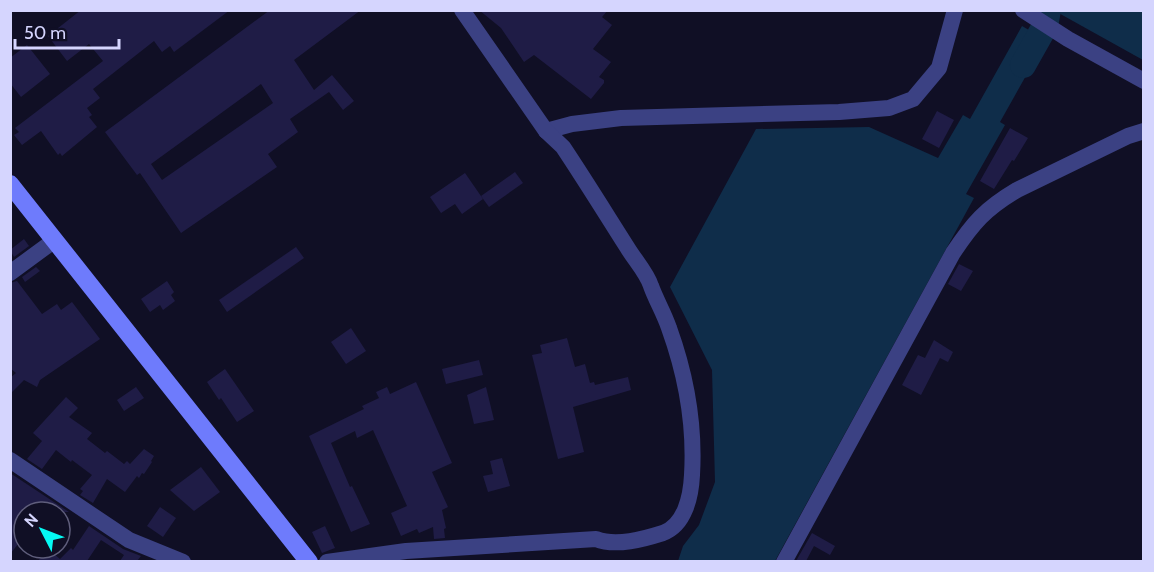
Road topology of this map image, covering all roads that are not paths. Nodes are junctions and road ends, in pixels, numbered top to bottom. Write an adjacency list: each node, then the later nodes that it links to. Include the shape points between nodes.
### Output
1 (462, 10): 5 (street)
2 (955, 10): 5 (street, via 939,68 913,99 889,108 621,118)
3 (1023, 10): 4 (street)
4 (1143, 81)
5 (546, 131): 13 (street, via 563,147 651,285 669,326 692,420 691,493 685,510 671,530 645,538 406,551)
6 (1143, 131): 14 (street, via 1017,190 978,218 953,253)
7 (10, 184): 8 (street)
8 (55, 240): 9 (street); 12 (street)
9 (10, 273)
10 (10, 460): 11 (street, via 129,540)
11 (183, 561)
12 (309, 561)
13 (327, 561)
14 (784, 561)

